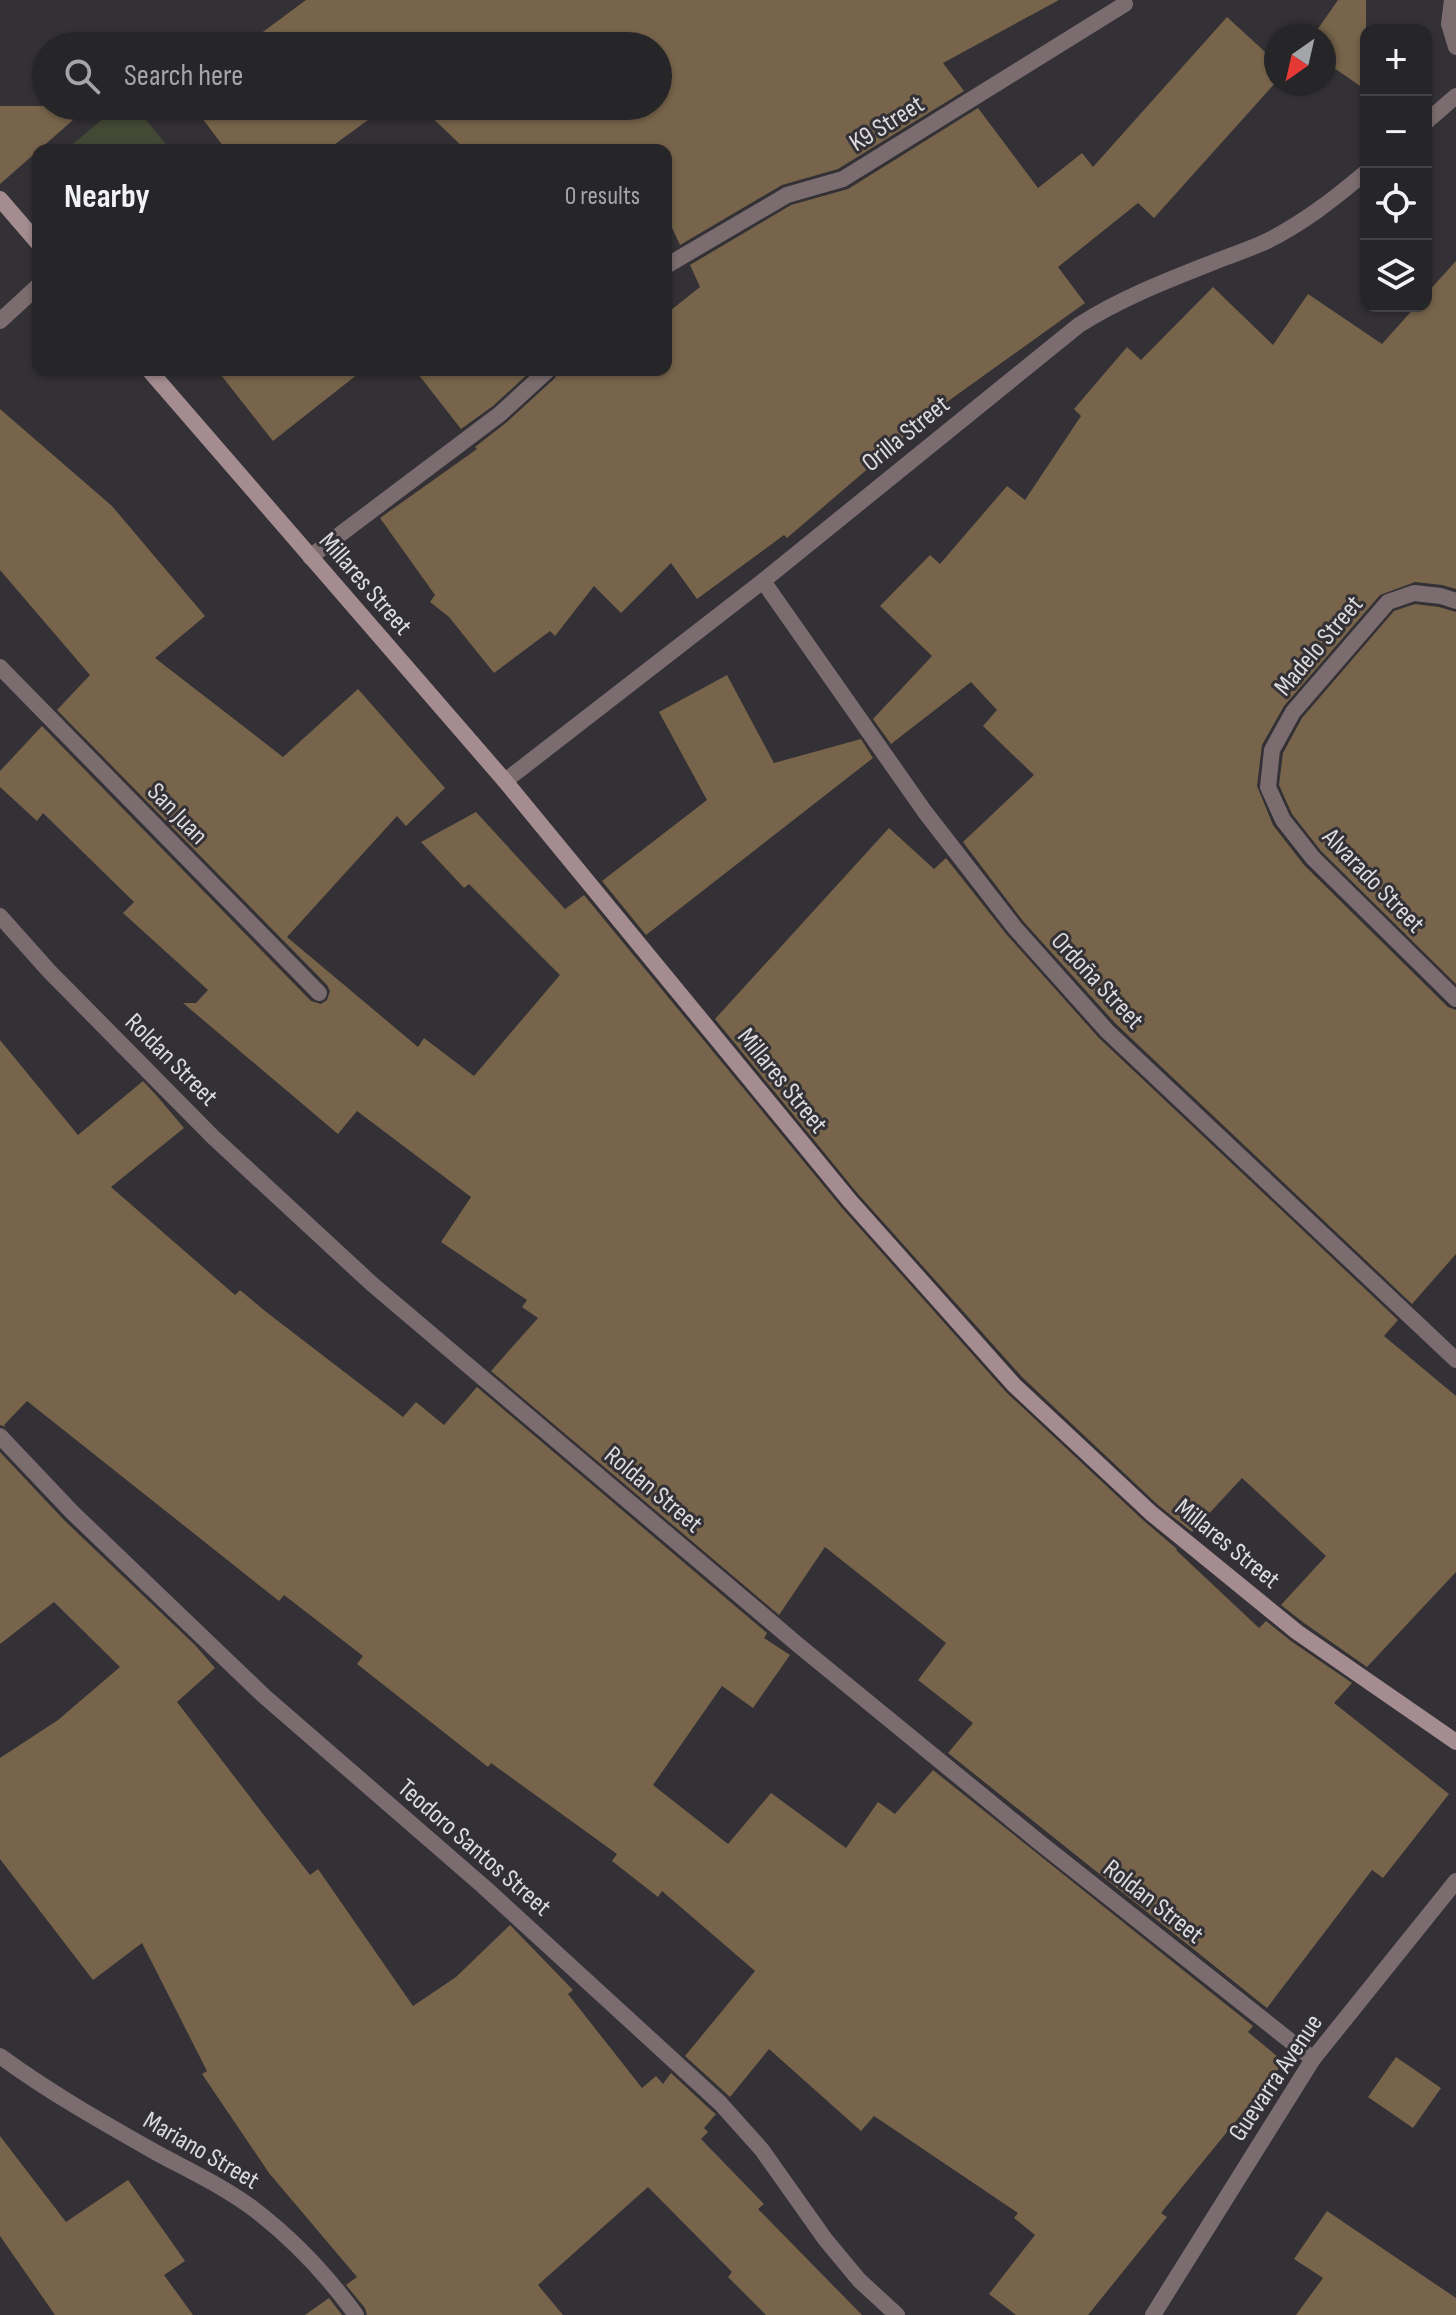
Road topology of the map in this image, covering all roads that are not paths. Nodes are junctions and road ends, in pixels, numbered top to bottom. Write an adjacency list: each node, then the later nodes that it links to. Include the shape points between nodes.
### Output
1 (1452, 0): 3 (street, via 1449,24)
2 (1125, 4): 9 (street, K9 Street, via 843,179 787,195)
3 (1456, 47)
4 (1456, 96): 5 (street)
5 (1432, 117)
6 (1360, 177): 15 (street, Orilla Street, via 1334,200 1263,243 1136,293 1079,325)
7 (0, 199): 8 (street)
8 (32, 236)
9 (672, 262)
10 (32, 292): 11 (street)
11 (0, 321)
12 (154, 376): 14 (street, Millares Street)
13 (541, 376): 14 (street, via 500,414)
14 (310, 557): 18 (street, Millares Street)
15 (763, 581): 18 (street, Orilla Street); 23 (street, Ordoña Street, via 925,812 1015,928 1107,1031)
16 (1456, 601): 19 (street, Madelo Street, via 1414,593 1388,602 1293,712 1272,750)
17 (0, 667): 21 (street, San Juan)
18 (505, 781): 25 (street, Millares Street, via 850,1201 1014,1385 1151,1513 1297,1632)
19 (1268, 787): 22 (street, Alvarado Street, via 1283,820 1313,858)
20 (0, 916): 28 (street, Roldan Street, via 213,1137 372,1284 797,1644)
21 (319, 993)
22 (1456, 999)
23 (1456, 1360)
24 (0, 1436): 30 (street, Teodoro Santos Street, via 264,1696 483,1886 720,2103 762,2150 859,2280)
25 (1456, 1742)
26 (1456, 1881): 28 (street, Guevarra Avenue)
27 (0, 2056): 29 (street, Mariano Street, via 86,2113 253,2209 299,2247)
28 (1313, 2059): 31 (street, Guevarra Avenue)
29 (356, 2315)
30 (897, 2315)
31 (1153, 2315)

